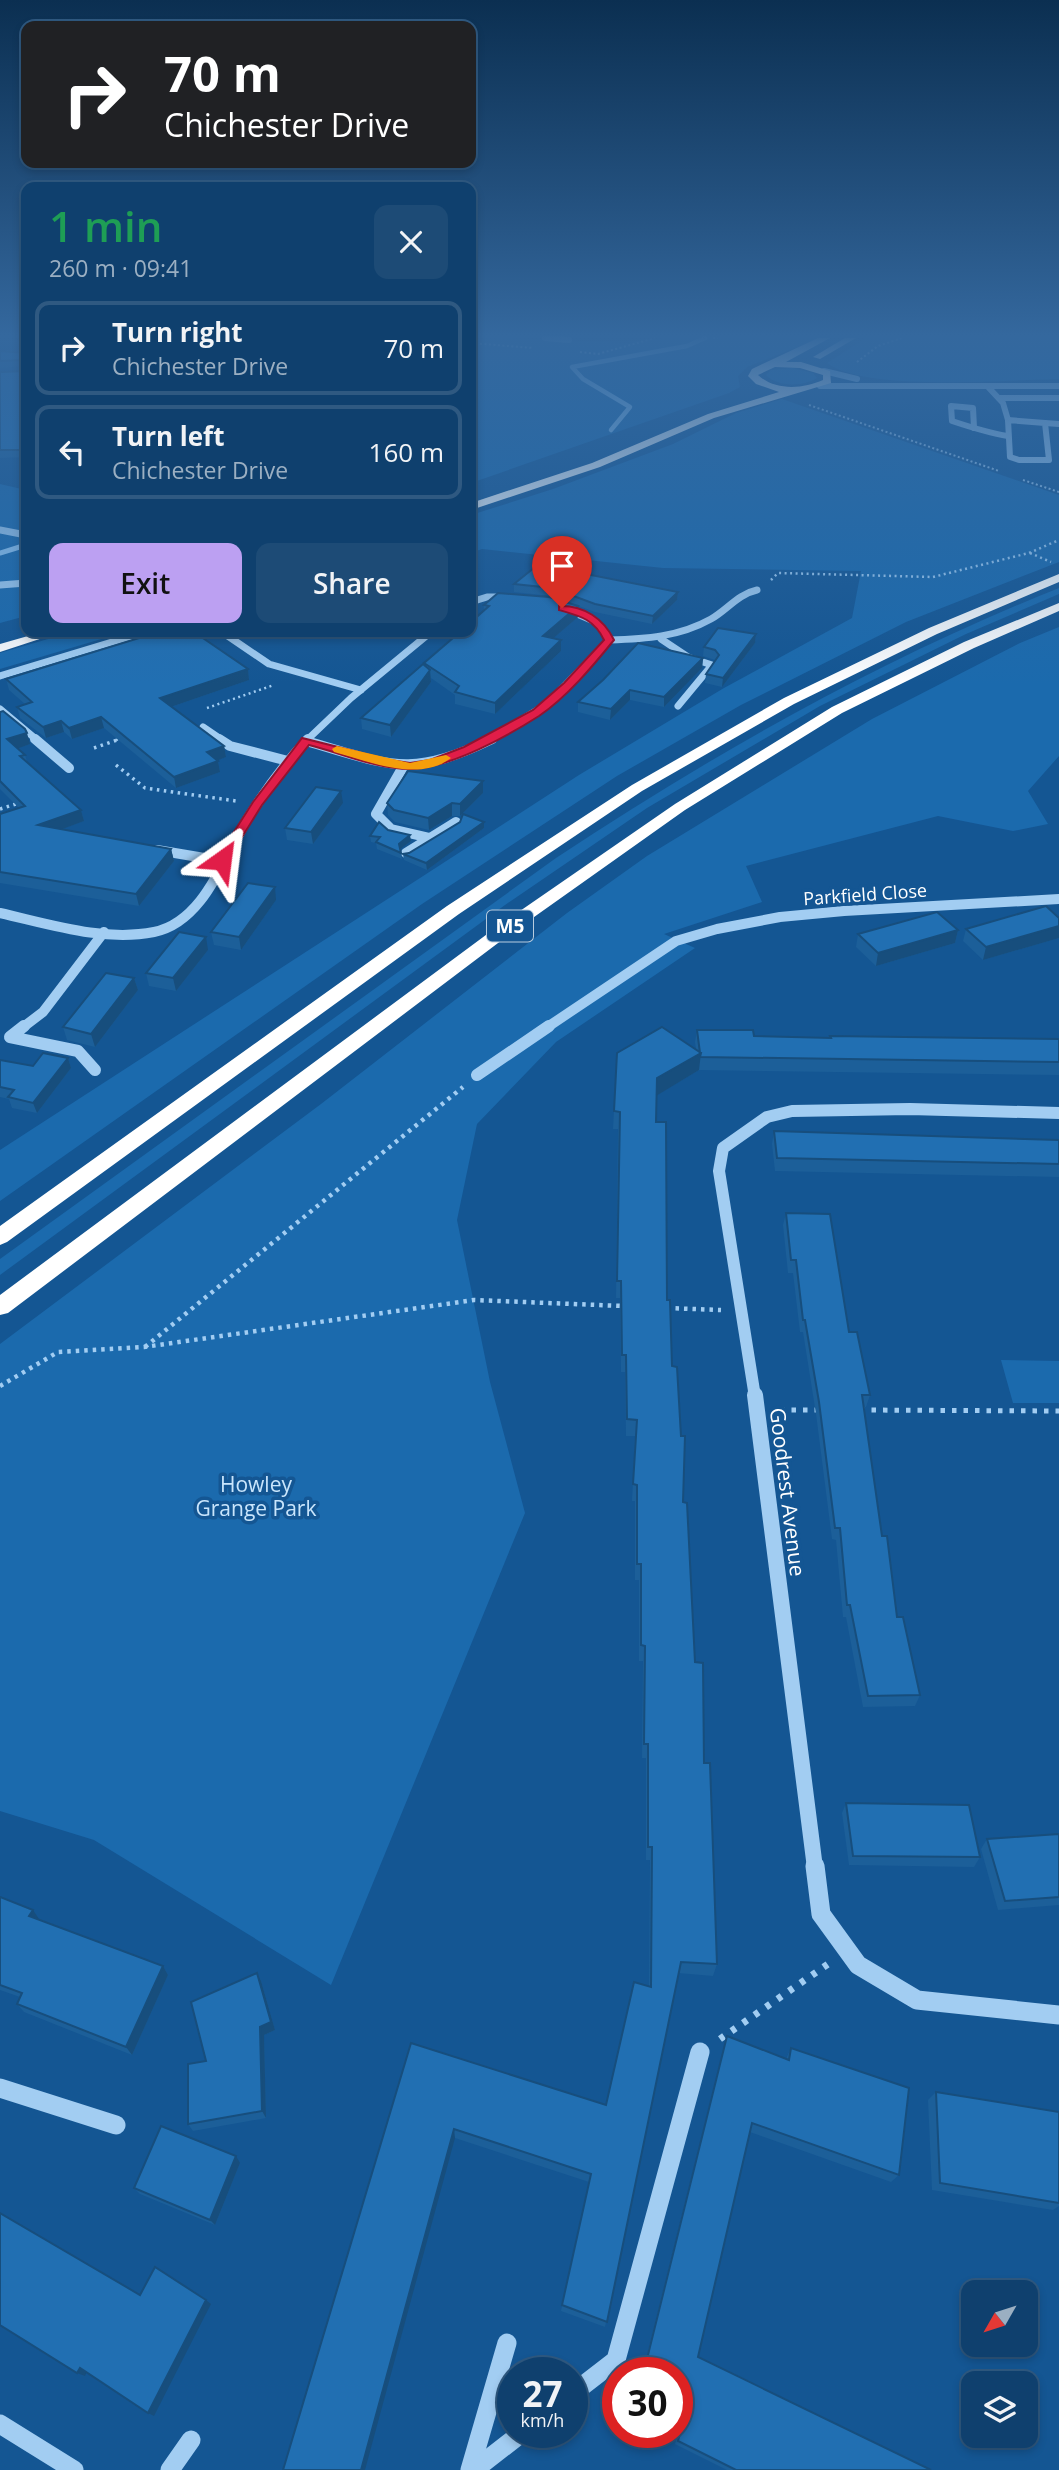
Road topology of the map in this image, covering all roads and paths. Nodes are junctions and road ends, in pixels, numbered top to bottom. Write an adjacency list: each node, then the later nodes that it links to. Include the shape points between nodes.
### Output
1 (621, 453): 10 (highway)
2 (950, 453): 5 (path)
3 (1011, 453): 4 (street, via 1012,458 1049,460)
4 (1048, 453)
5 (1004, 473)
6 (526, 476): 8 (highway)
7 (1017, 478): 9 (path)
8 (492, 487)
9 (1059, 492)
10 (476, 506)
11 (0, 530): 12 (street)
12 (21, 534)
13 (1059, 540): 14 (path)
14 (1029, 553): 15 (path); 19 (path, via 933,577 778,573)
15 (1041, 558)
16 (1059, 578): 55 (highway, M5, via 933,631 801,695 637,788 453,910)
17 (21, 583): 18 (street)
18 (0, 585)
19 (757, 590): 28 (street, via 744,591 723,612)
20 (476, 600): 21 (street)
21 (524, 600)
22 (549, 605): 29 (street, via 590,616 603,626)
23 (1059, 607): 56 (highway, M5, via 837,710 680,807 500,933)
24 (38, 637): 30 (highway)
25 (129, 637): 31 (street)
26 (229, 637): 32 (street, via 269,664)
27 (424, 637): 32 (street)
28 (661, 639): 29 (street); 33 (street, via 688,657 712,665)
29 (610, 640): 39 (street, via 537,713 468,750 432,764)
30 (0, 648)
31 (0, 676)
32 (361, 690): 36 (street)
33 (678, 706)
34 (0, 709): 40 (street)
35 (203, 727): 37 (street, via 230,746)
36 (306, 741): 37 (street); 39 (street)
37 (288, 761): 42 (street)
38 (116, 765): 42 (path, via 145,788)
39 (404, 765): 45 (street, via 376,814 391,829)
40 (69, 768)
41 (23, 801): 43 (path)
42 (257, 804): 48 (street)
43 (0, 809)
44 (456, 822): 45 (street)
45 (430, 838): 47 (street)
46 (144, 848): 48 (street)
47 (406, 853)
48 (222, 860): 51 (street, via 192,911 172,926 139,934)
49 (1059, 899): 53 (street, Parkfield Close, via 761,918 710,929 676,941)
50 (0, 913): 51 (street)
51 (104, 932): 52 (street, via 43,1012 10,1037 78,1051)
52 (94, 1070)
53 (477, 1075): 60 (path)
54 (1059, 1113): 59 (street, Goodrest Avenue, via 910,1109 792,1111 767,1117 723,1148 719,1171)
55 (0, 1237)
56 (0, 1307)
57 (635, 1307): 60 (path, via 474,1300)
58 (662, 1308): 59 (path)
59 (743, 1311): 62 (street, Goodrest Avenue)
60 (144, 1347): 61 (path, via 58,1352)
61 (0, 1386)
62 (757, 1409): 63 (path); 66 (street, Goodrest Avenue, via 821,1914)
63 (825, 1410)
64 (853, 1410): 65 (path)
65 (1059, 1411)
66 (846, 1952): 67 (street, Goodrest Avenue, via 858,1965 917,2000); 68 (path)
67 (1059, 2015)
68 (700, 2052): 72 (street, via 616,2360)
69 (0, 2088): 70 (street)
70 (116, 2125)
71 (508, 2343): 78 (street)
72 (588, 2382)
73 (0, 2424): 76 (street)
74 (191, 2440): 77 (street)
75 (502, 2448): 78 (street)
76 (74, 2470)
77 (170, 2470)
78 (472, 2470)

